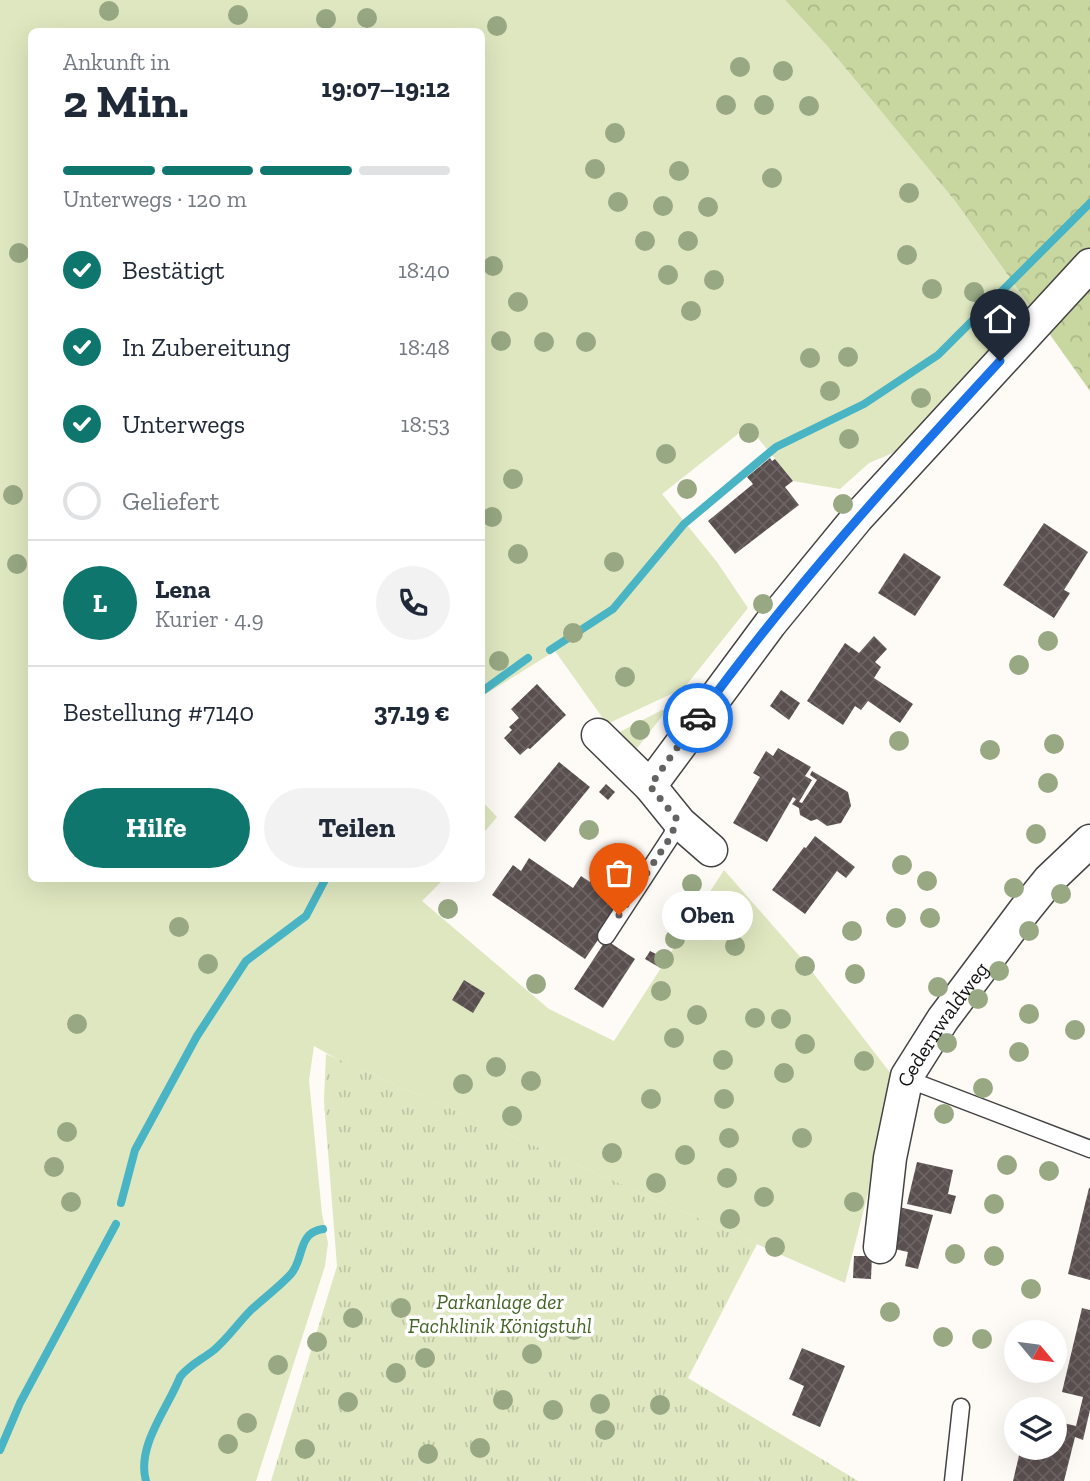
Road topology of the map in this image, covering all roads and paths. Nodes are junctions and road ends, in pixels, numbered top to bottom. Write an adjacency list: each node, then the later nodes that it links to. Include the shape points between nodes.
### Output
1 (1090, 265): 3 (street, via 857,518 770,624)
2 (598, 736): 3 (street)
3 (650, 786): 4 (street)
4 (676, 818): 6 (street); 7 (lane, via 672,835)
5 (1090, 841): 8 (street, Cedernwaldweg, via 1024,911 943,1019)
6 (711, 850)
7 (606, 936)
8 (907, 1076): 9 (lane); 10 (street, Cedernwaldweg, via 890,1158)
9 (1090, 1149)
10 (880, 1247)
11 (961, 1406): 12 (lane)
12 (953, 1481)

